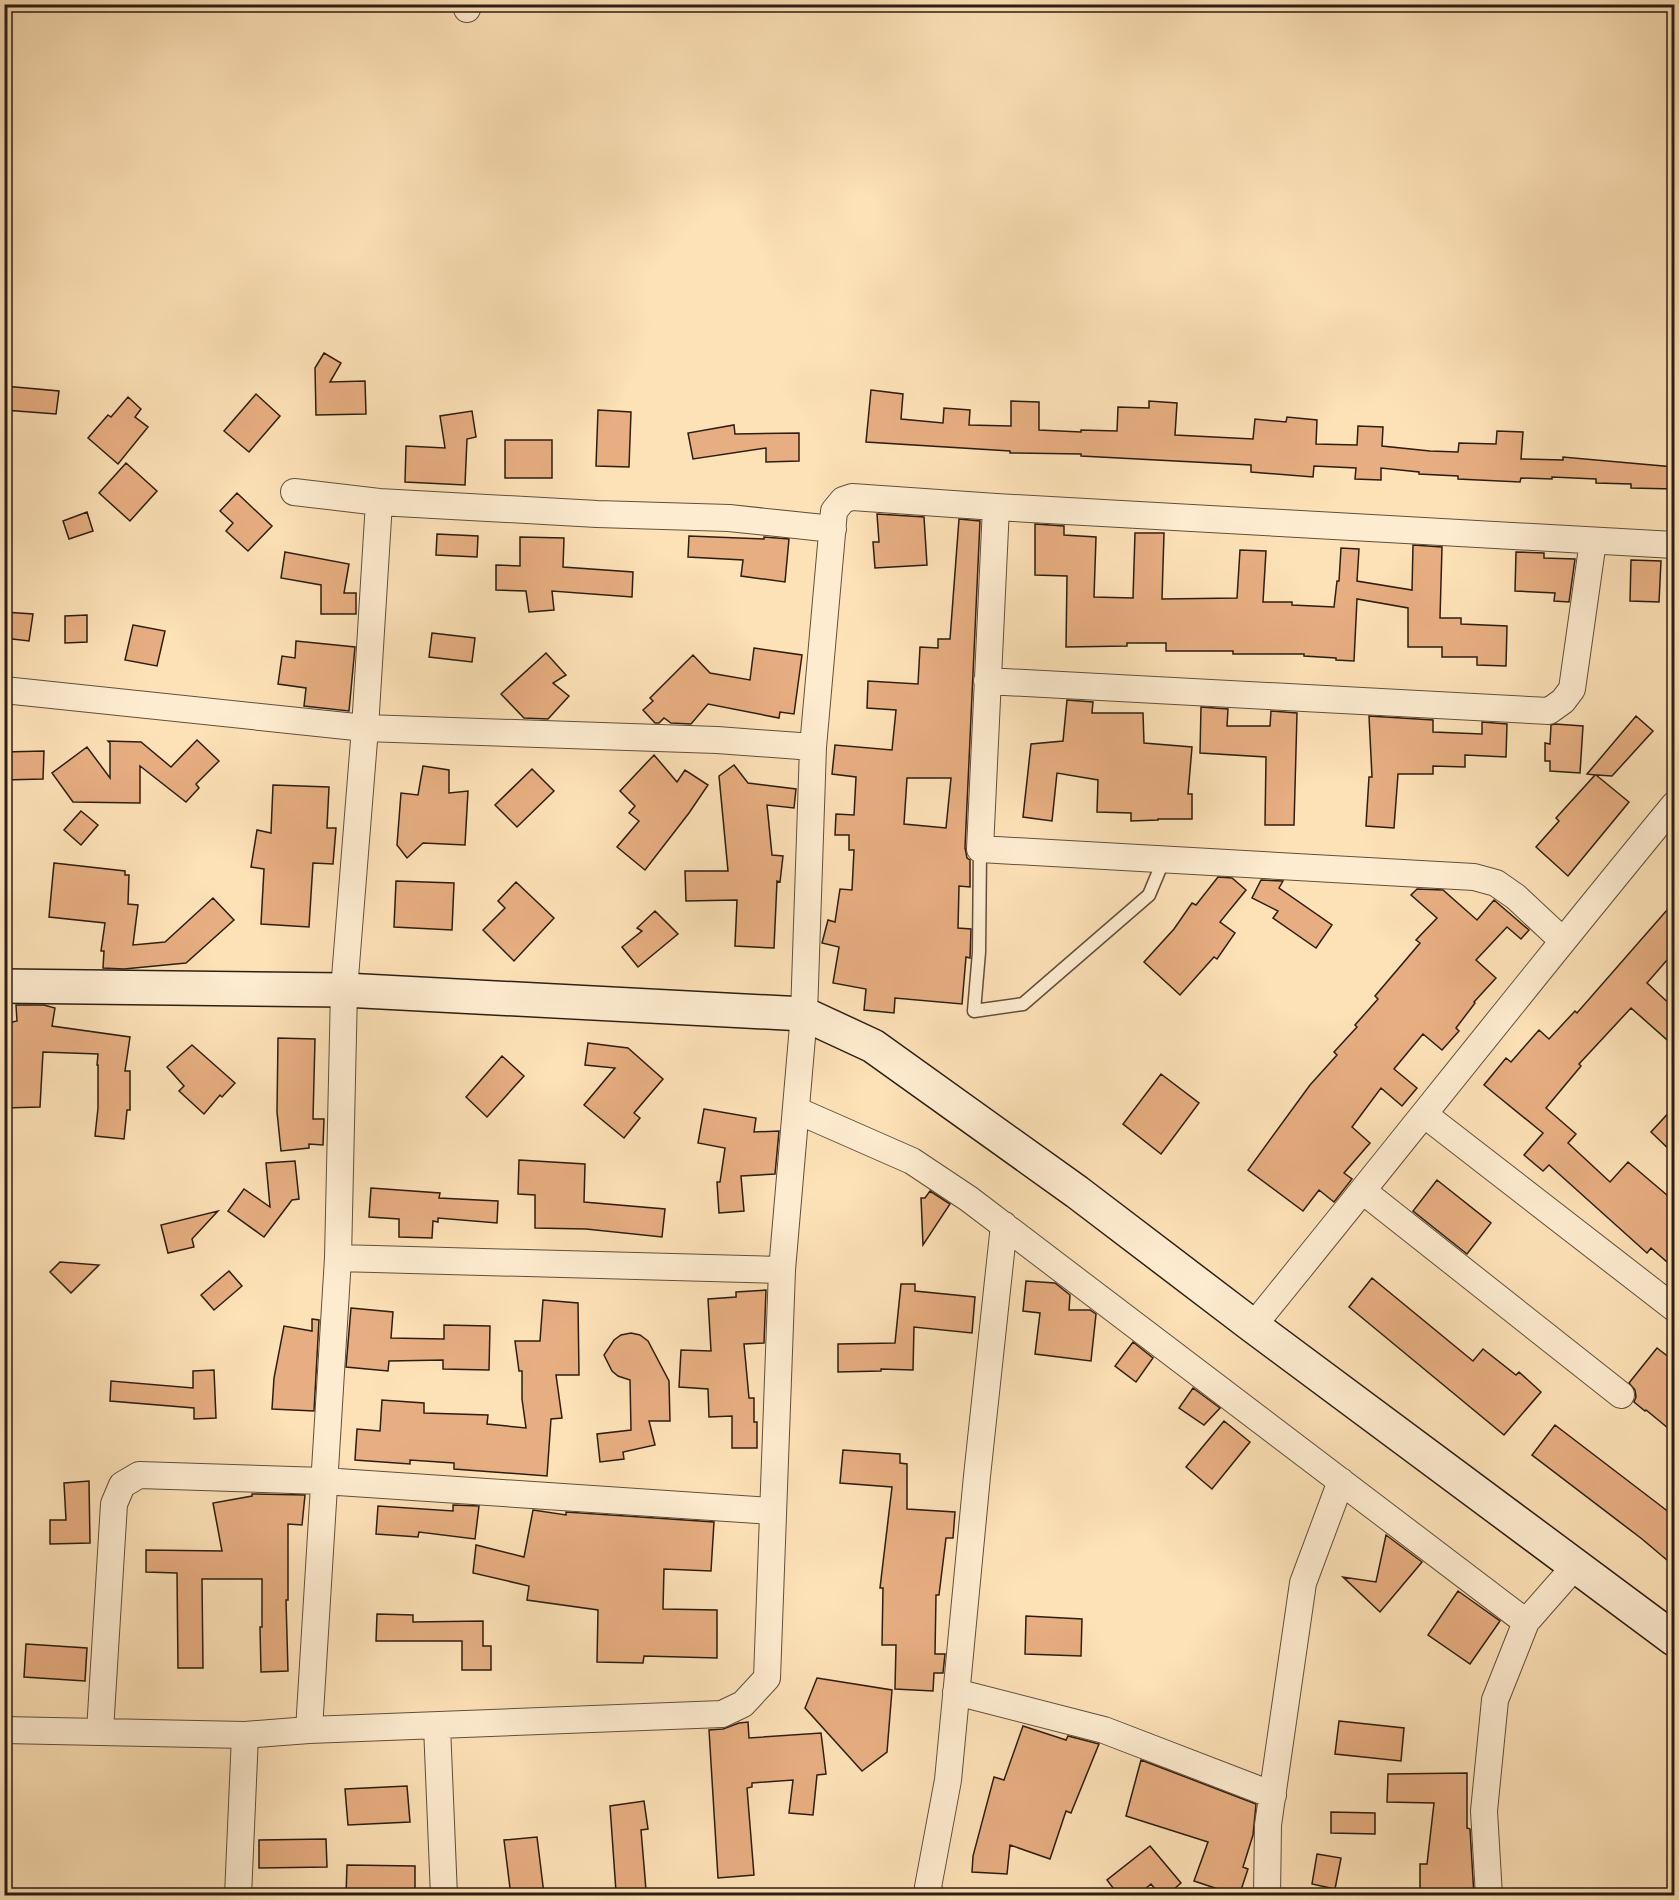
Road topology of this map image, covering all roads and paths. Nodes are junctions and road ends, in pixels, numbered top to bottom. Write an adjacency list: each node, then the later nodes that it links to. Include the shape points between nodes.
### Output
1 (369, 4): 2 (path)
2 (467, 7)
3 (294, 492): 4 (street)
4 (379, 502): 6 (street, via 729,518); 11 (street)
5 (996, 507): 6 (street, via 852,497 843,500 834,511); 7 (street); 9 (street)
6 (832, 529): 12 (street)
7 (1593, 541): 8 (street); 9 (street, via 1572,688 1549,711)
8 (1674, 545)
9 (987, 681): 14 (street)
10 (4, 690): 11 (street)
11 (365, 728): 12 (street); 18 (street)
12 (813, 747): 19 (street)
13 (1674, 805): 16 (street)
14 (980, 849): 15 (street); 15 (lane, via 974,1011 1023,1004 1149,896)
15 (1164, 860): 16 (street, via 1474,877 1496,883 1516,897)
16 (1562, 940): 21 (street)
17 (4, 986): 18 (street)
18 (344, 990): 19 (street); 24 (street)
19 (804, 1014): 20 (street); 27 (street, via 873,1046 1077,1192)
20 (796, 1110): 23 (street, via 912,1161); 25 (street)
21 (1425, 1115): 22 (street); 26 (street)
22 (1363, 1191): 27 (street); 28 (street)
23 (1004, 1225): 30 (street); 35 (street)
24 (338, 1258): 25 (street); 29 (street)
25 (782, 1270): 31 (street)
26 (1674, 1308)
27 (1253, 1326): 32 (street)
28 (1621, 1395)
29 (323, 1481): 31 (street); 38 (street); 39 (street, via 139,1475 122,1485 114,1504)
30 (1341, 1481): 33 (street); 41 (street, via 1303,1583)
31 (772, 1511): 36 (street, via 767,1678 743,1704 722,1714)
32 (1576, 1566): 33 (street); 34 (street)
33 (1526, 1622): 46 (street, via 1495,1700 1484,1811)
34 (1674, 1639)
35 (956, 1692): 41 (street, via 1104,1730); 44 (street, via 948,1780 928,1887)
36 (437, 1726): 38 (street); 43 (street)
37 (4, 1730): 39 (street)
38 (309, 1730): 40 (street)
39 (100, 1731): 40 (street)
40 (245, 1735): 42 (street)
41 (1273, 1795): 45 (street, via 1268,1825)
42 (238, 1896)
43 (444, 1896)
44 (931, 1896)
45 (1267, 1896)
46 (1489, 1896)

